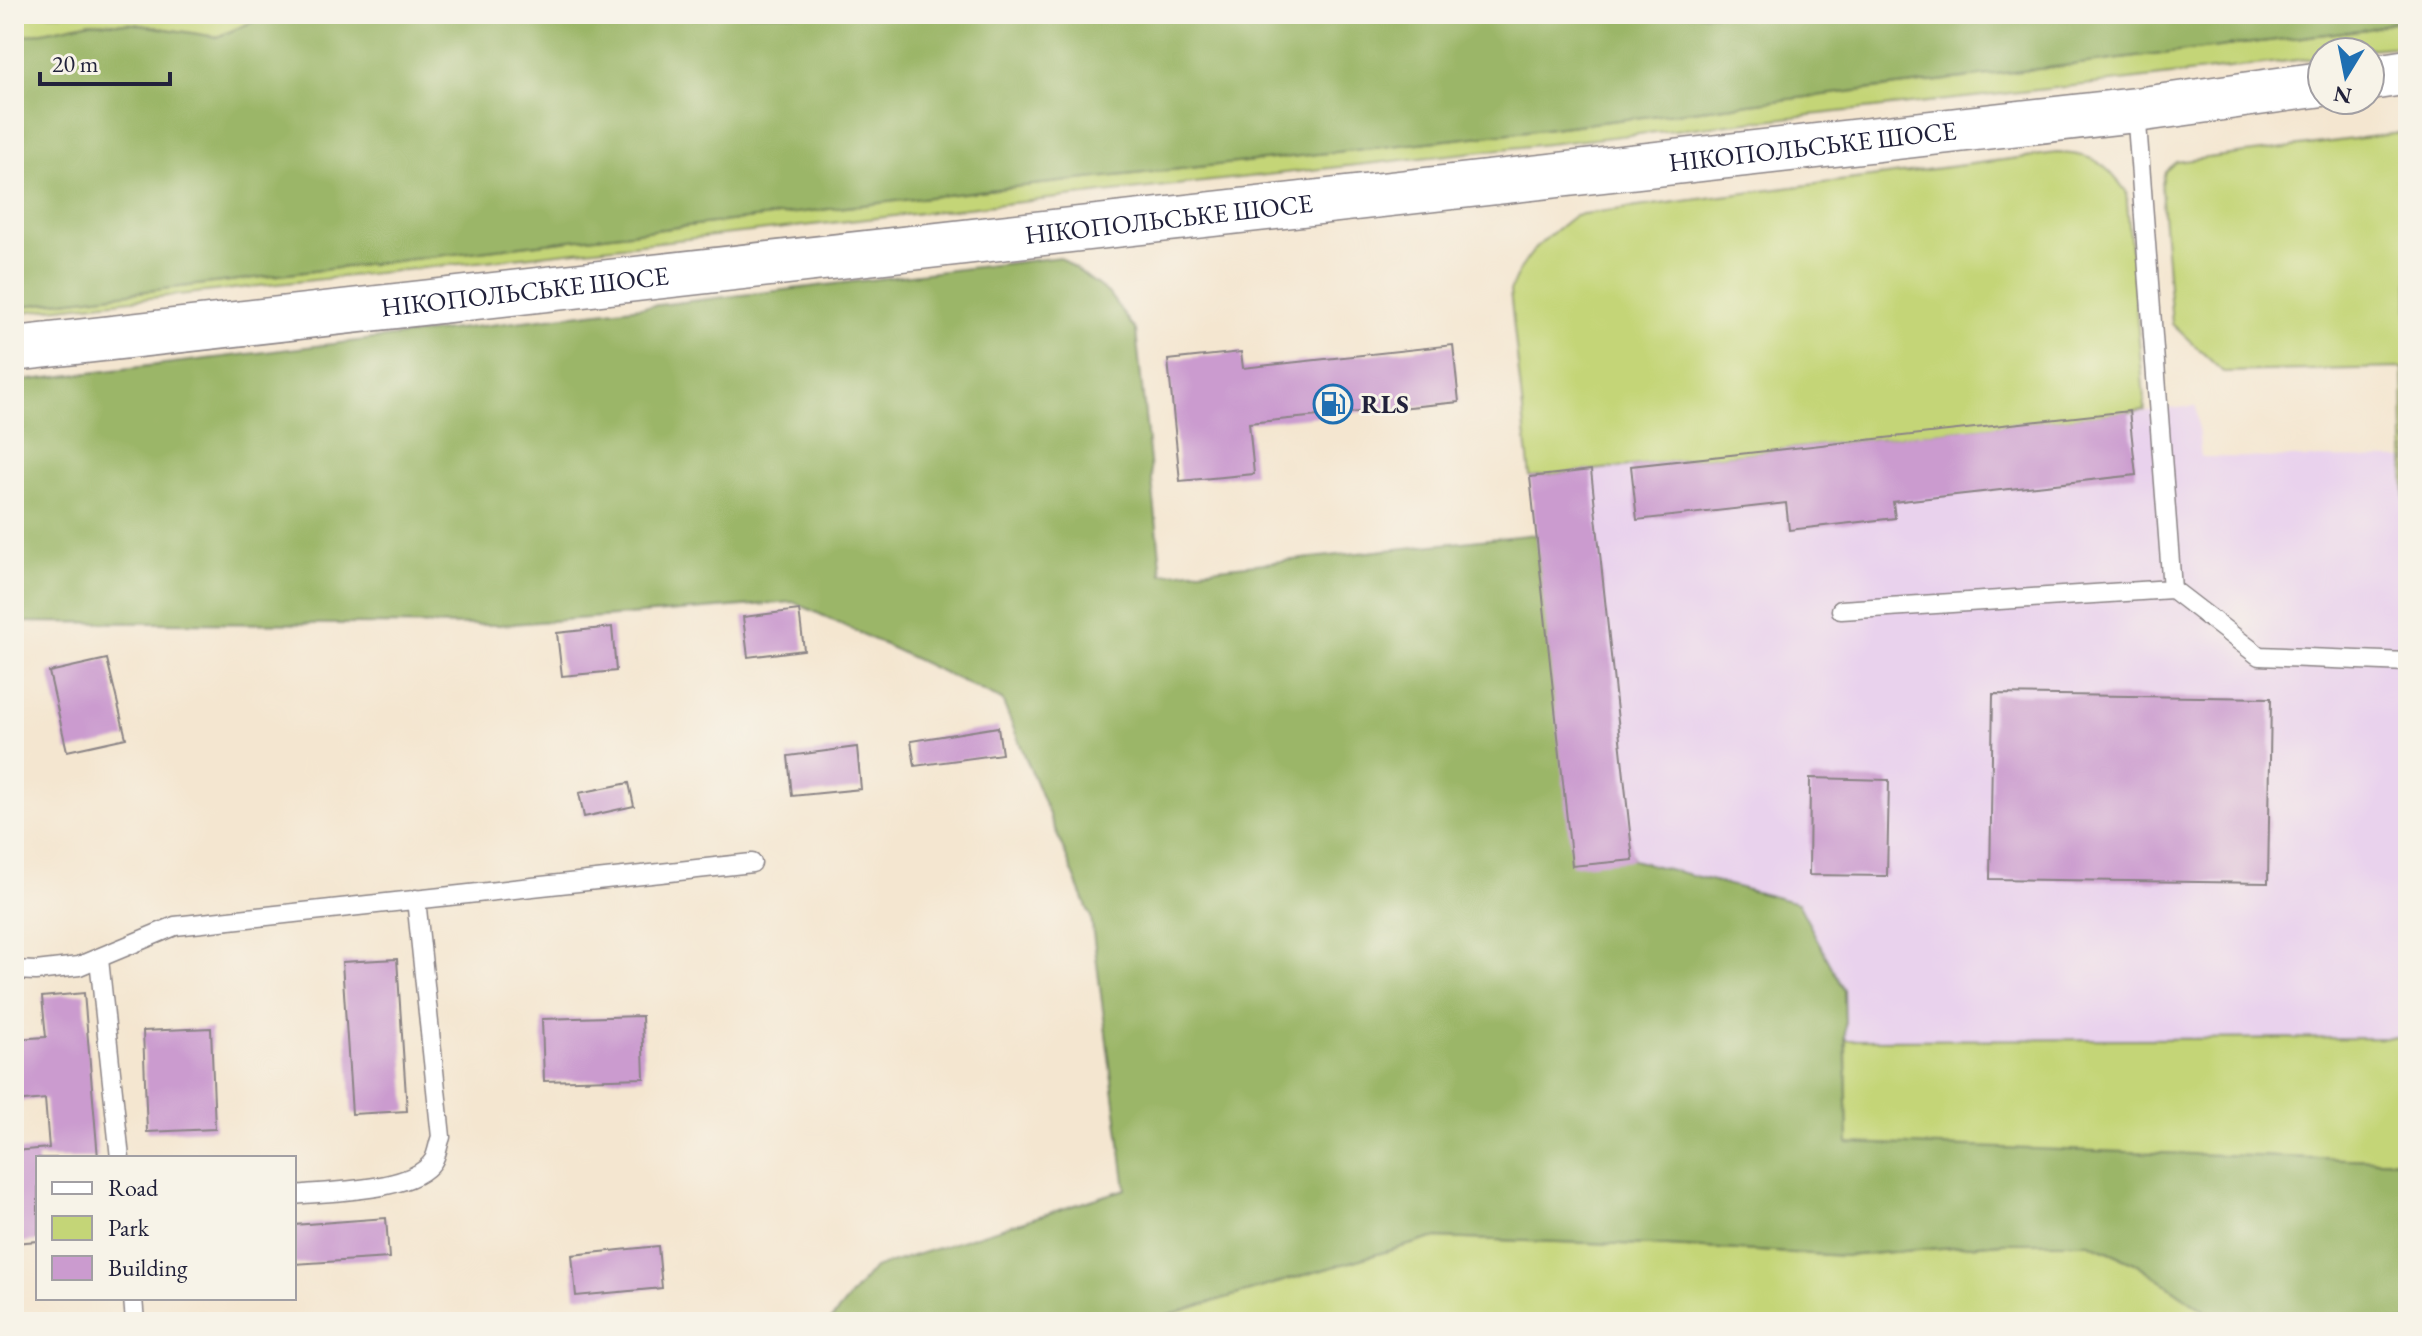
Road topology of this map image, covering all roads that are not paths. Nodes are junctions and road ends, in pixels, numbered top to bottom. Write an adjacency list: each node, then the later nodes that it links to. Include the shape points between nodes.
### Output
1 (2408, 72): 2 (main road)
2 (2386, 75)
3 (2306, 86): 4 (main road, НІКОПОЛЬСЬКЕ ШОСЕ)
4 (2136, 110): 5 (main road, НІКОПОЛЬСЬКЕ ШОСЕ); 6 (lane)
5 (14, 349)
6 (2172, 589): 7 (lane); 8 (lane, via 2259,656)
7 (1841, 610)
8 (2408, 662)
9 (752, 863): 10 (lane)
10 (416, 899): 11 (lane, via 175,926); 14 (lane, via 441,1137 433,1161 415,1177 380,1186)
11 (99, 959): 12 (lane, via 79,966); 13 (lane)
12 (14, 970)
13 (120, 1156)
14 (296, 1195)
15 (133, 1300): 16 (lane)
16 (135, 1322)

